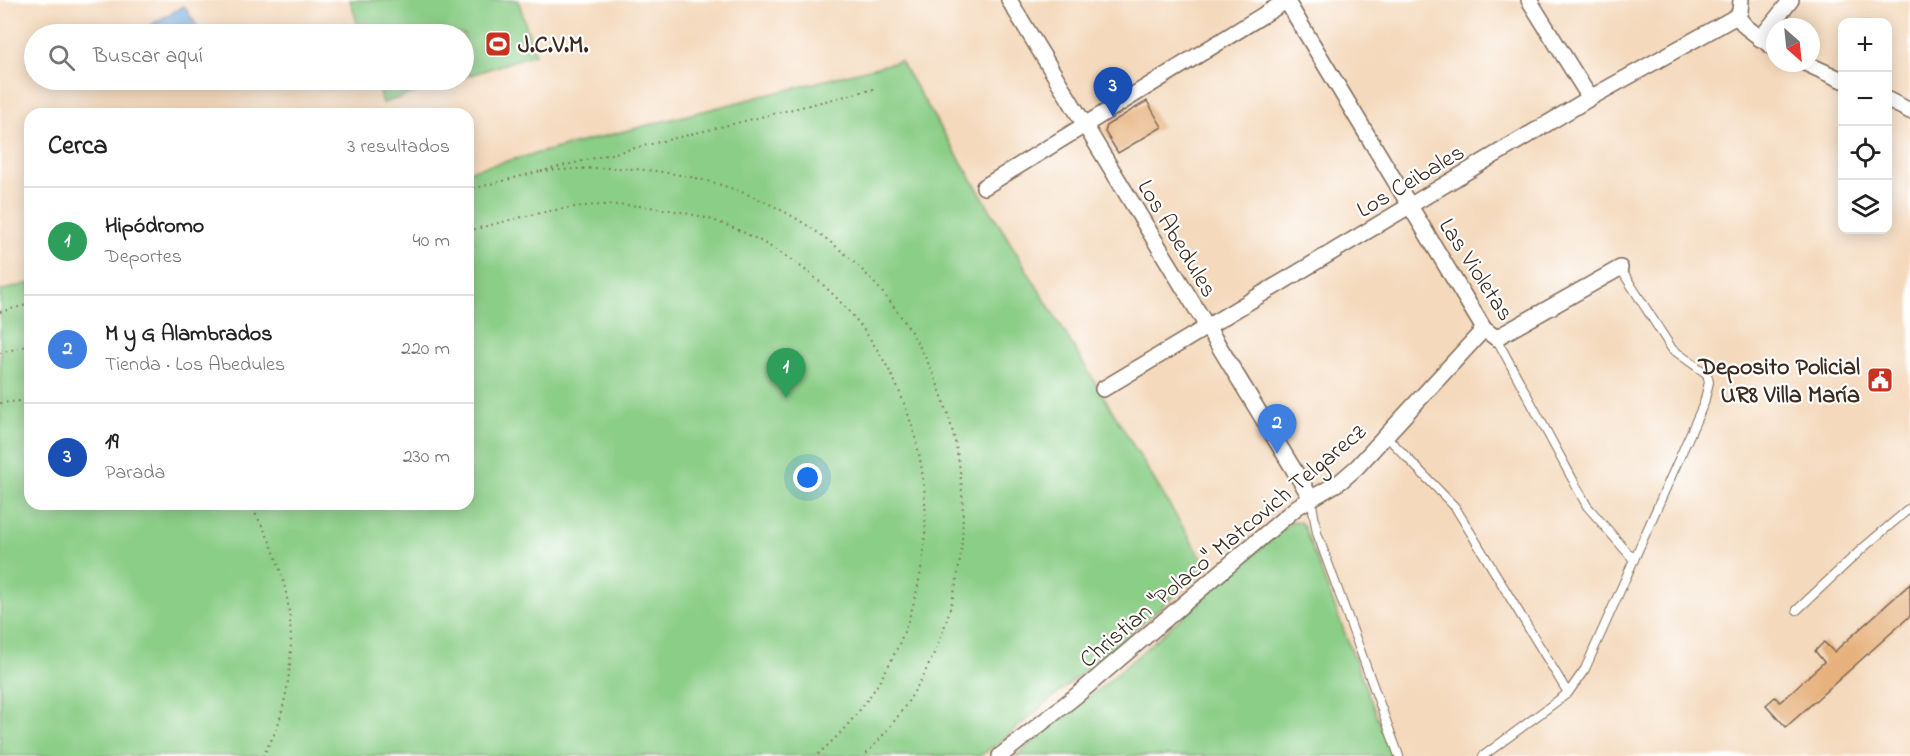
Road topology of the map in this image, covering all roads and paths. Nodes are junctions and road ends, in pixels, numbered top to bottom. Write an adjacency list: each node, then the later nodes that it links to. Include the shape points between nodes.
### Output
1 (1009, 0): 14 (street, Los Abedules)
2 (1286, 0): 14 (street); 18 (street, Las Violetas)
3 (1529, 0): 11 (street)
4 (1791, 0): 6 (street)
5 (1740, 9): 6 (street, via 1746,27); 11 (street, Los Ceibales)
6 (1760, 39): 7 (street)
7 (1766, 43)
8 (1820, 70): 9 (street)
9 (1838, 78)
10 (878, 88): 15 (path)
11 (1590, 99): 18 (street, Los Ceibales)
12 (1892, 102): 13 (street)
13 (1910, 111)
14 (1084, 126): 16 (street); 23 (street, Los Abedules)
15 (541, 171): 17 (path); 39 (path, via 615,169 666,173 716,184 763,201 828,240 860,268 898,312 925,355 947,410 960,467 963,526 958,576 945,625 925,672 899,715)
16 (984, 187)
17 (474, 188)
18 (1409, 206): 23 (street, Los Ceibales); 24 (street, Las Violetas)
19 (474, 230): 38 (path, via 555,210 611,204 658,208 704,218 748,235 789,258 833,294 870,338 898,387 917,441 926,498 924,555 912,611 890,664 858,711)
20 (1620, 268): 24 (street, Christian "Polaco" Matcovich Telgarecz); 34 (lane, via 1672,349 1707,374 1709,382 1704,403)
21 (24, 306): 22 (path)
22 (0, 312)
23 (1207, 328): 27 (street, Los Ceibales); 31 (street, Los Abedules)
24 (1490, 334): 30 (street, Christian "Polaco" Matcovich Telgarecz); 34 (lane, Las Violetas, via 1587,506)
25 (24, 347): 26 (path)
26 (0, 353)
27 (1103, 389)
28 (24, 401): 29 (path)
29 (0, 403)
30 (1387, 437): 31 (street, Christian "Polaco" Matcovich Telgarecz, via 1341,481); 36 (lane, via 1455,507)
31 (1311, 498): 40 (street, Christian "Polaco" Matcovich Telgarecz); 41 (lane, via 1317,532)
32 (1910, 508): 35 (lane)
33 (252, 510): 37 (path, via 276,555 290,609 291,665 280,720)
34 (1634, 560): 36 (lane, via 1585,669)
35 (1797, 610)
36 (1568, 693): 42 (lane)
37 (263, 756)
38 (816, 756)
39 (864, 756)
40 (1000, 756)
41 (1399, 756)
42 (1484, 756)

